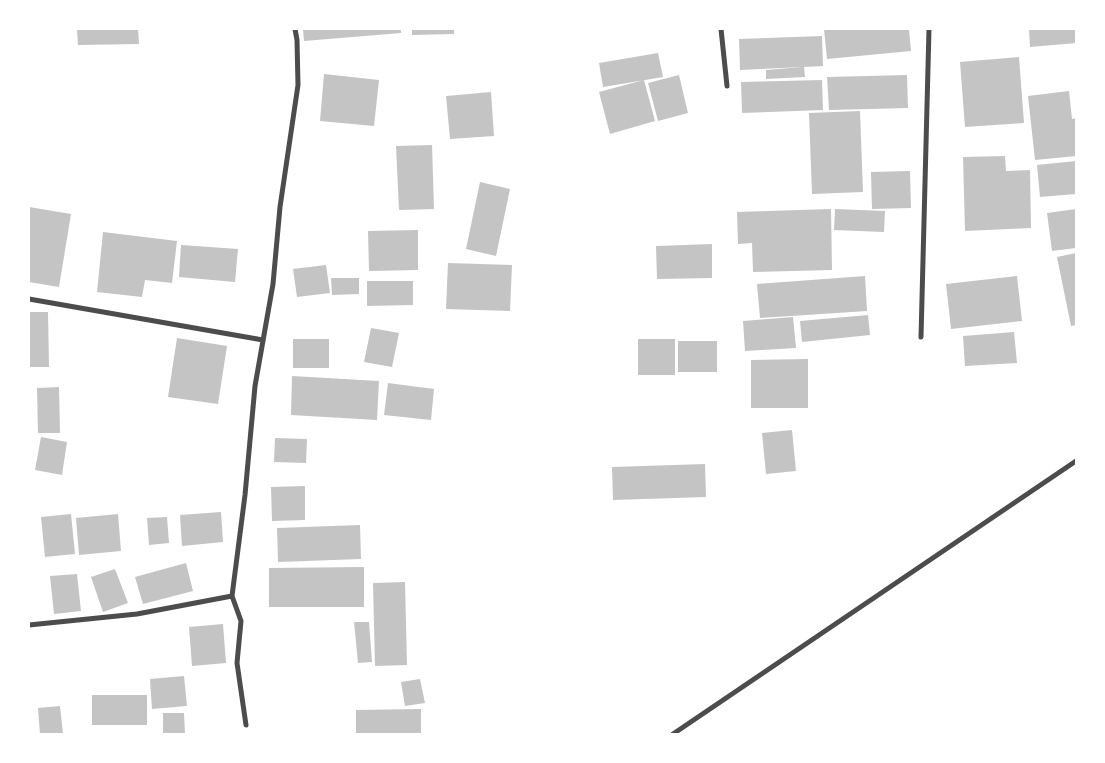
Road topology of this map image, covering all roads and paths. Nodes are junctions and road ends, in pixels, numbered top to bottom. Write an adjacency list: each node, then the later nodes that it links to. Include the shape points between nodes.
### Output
1 (295, 29): 7 (street, via 298,85)
2 (721, 29): 4 (street)
3 (929, 29): 6 (street)
4 (727, 86)
5 (29, 299): 7 (street)
6 (921, 337)
7 (263, 340): 9 (street)
8 (1076, 461): 12 (street)
9 (232, 596): 10 (street, via 137,614); 11 (street, via 241,621 237,663)
10 (29, 625)
11 (246, 725)
12 (673, 734)

